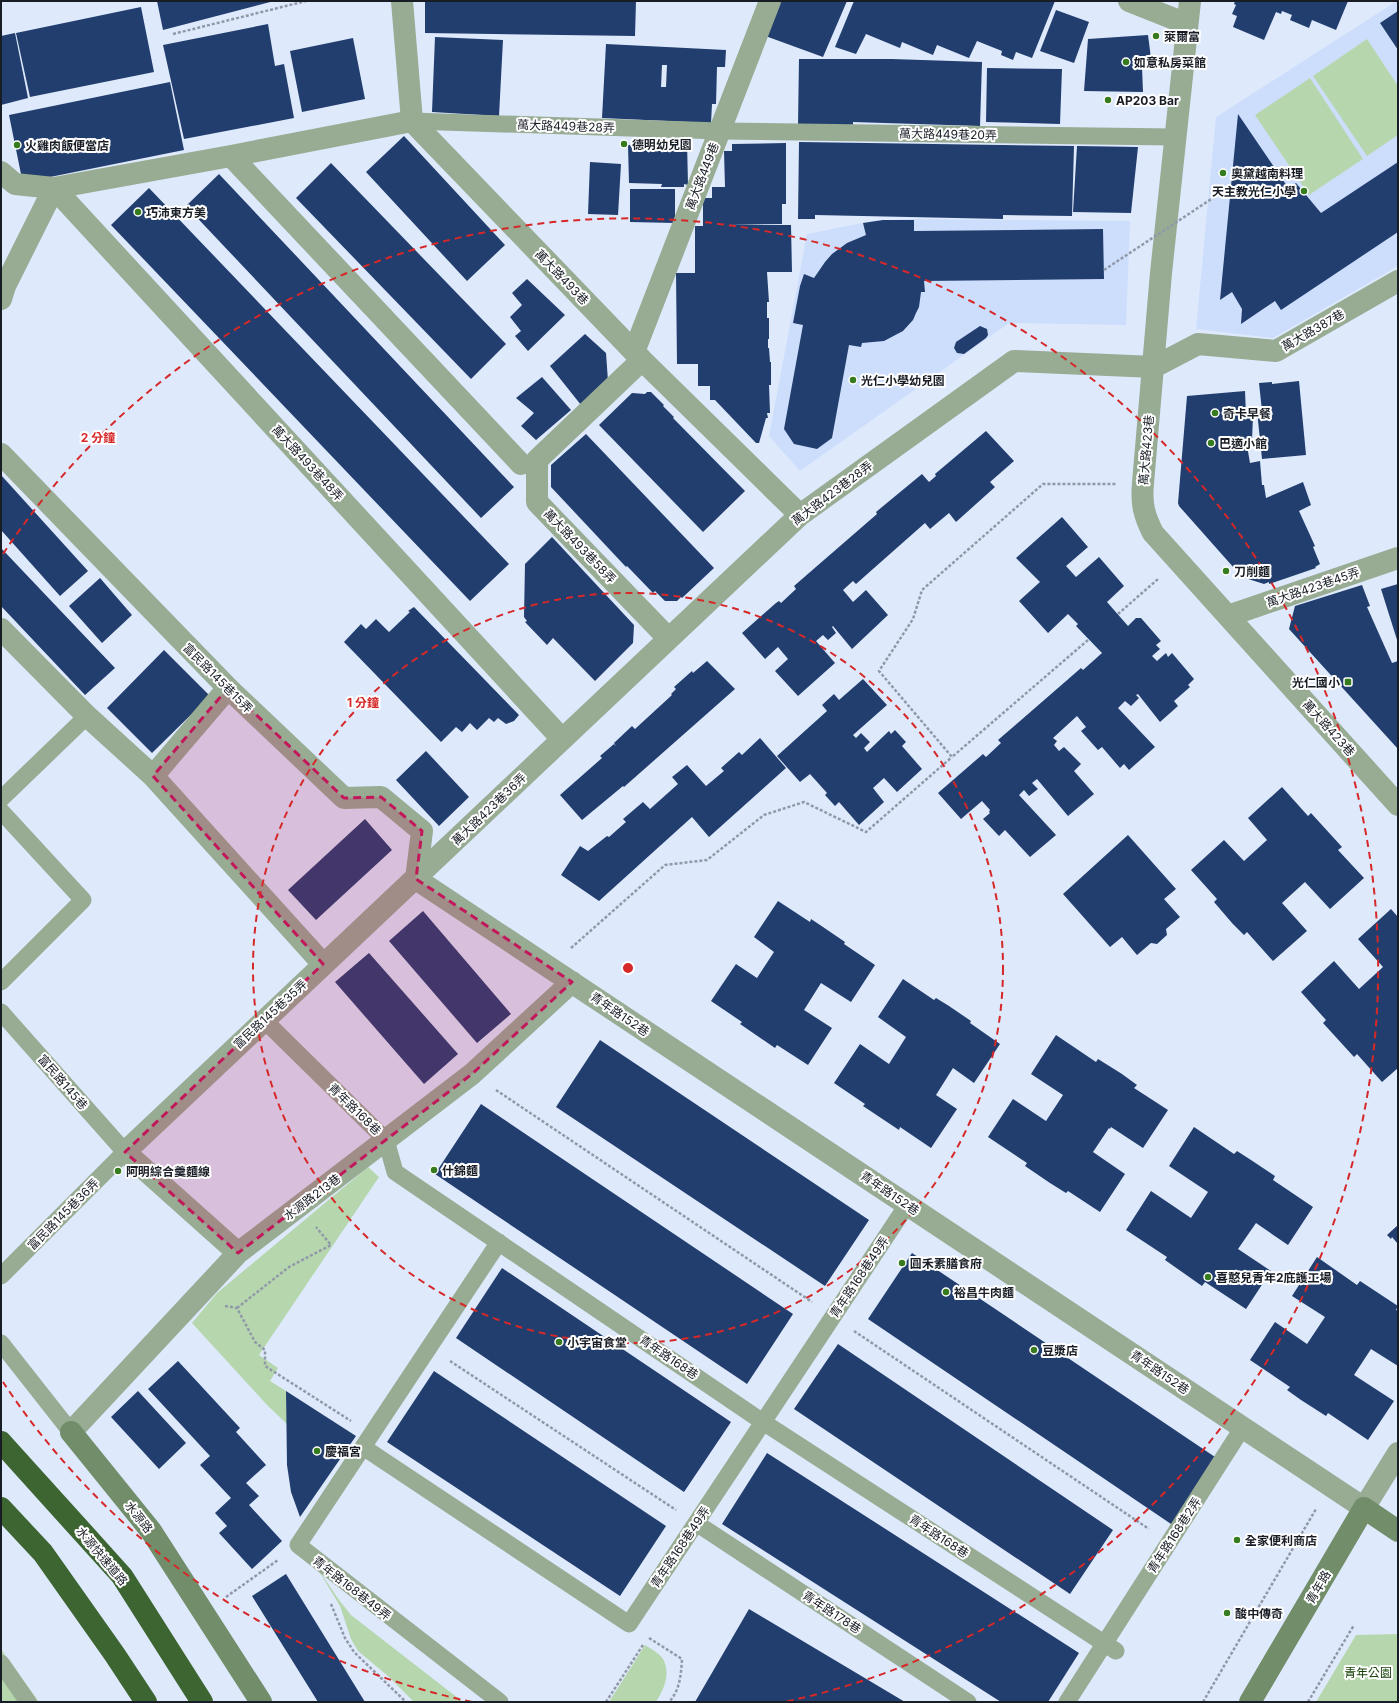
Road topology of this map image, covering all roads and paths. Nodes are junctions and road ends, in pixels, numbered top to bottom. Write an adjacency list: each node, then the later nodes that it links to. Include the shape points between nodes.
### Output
1 (306, 1): 7 (path)
2 (402, 1): 8 (street)
3 (770, 1): 9 (street, 萬大路449巷)
4 (1129, 1): 6 (street)
5 (1190, 1): 6 (street, 萬大路423巷)
6 (1187, 24): 10 (street, 萬大路423巷)
7 (173, 34)
8 (412, 121): 9 (lane, 萬大路449巷28弄); 11 (street); 18 (street, 萬大路493巷)
9 (720, 131): 10 (lane, 萬大路449巷20弄); 18 (street, 萬大路449巷)
10 (1175, 137): 19 (street, 萬大路423巷)
11 (231, 156): 14 (street); 21 (street)
12 (1, 172): 14 (street, via 15,184)
13 (1231, 186): 15 (path, bridge)
14 (54, 188): 17 (street); 33 (street, 萬大路493巷48弄)
15 (1104, 270)
16 (1398, 281): 19 (street, 萬大路387巷, via 1276,350 1198,344)
17 (1, 299)
18 (638, 356): 23 (street, 萬大路493巷); 29 (street, 萬大路493巷58弄, via 537,460 537,502)
19 (1154, 367): 22 (street, 萬大路423巷); 23 (street, 萬大路423巷28弄, via 1014,361)
20 (1, 454): 31 (street, 富民路145巷15弄)
21 (521, 464)
22 (1143, 483): 25 (street, 萬大路423巷, via 1145,516 1153,533); 34 (path, via 1043,484 922,590 913,619 879,671)
23 (800, 515): 29 (street, 萬大路423巷28弄)
24 (1398, 558): 27 (street, 萬大路423巷45弄)
25 (1179, 561): 26 (path); 27 (street, 萬大路423巷)
26 (1118, 614)
27 (1228, 616): 36 (street, 萬大路423巷)
28 (1, 629): 32 (street)
29 (668, 638): 33 (street, 萬大路423巷28弄)
30 (1088, 640): 34 (path)
31 (228, 688): 35 (street); 40 (street, 富民路145巷15弄, via 344,798 381,797 422,831)
32 (87, 716): 35 (street); 37 (lane)
33 (562, 739): 40 (street, 萬大路423巷36弄)
34 (952, 757): 42 (path, via 866,832 804,802 764,815 707,860 665,865)
35 (153, 776): 41 (street)
36 (1391, 787): 38 (street, 萬大路423巷)
37 (1, 799)
38 (1398, 805)
39 (1, 811): 43 (lane, via 83,900)
40 (416, 879): 41 (street, 富民路145巷35弄); 42 (street, 青年路152巷)
41 (323, 964): 46 (street, 富民路145巷35弄)
42 (549, 968): 44 (street, 青年路152巷)
43 (1, 982)
44 (572, 982): 47 (street, 水源路213巷, via 472,1074); 49 (street, 青年路152巷)
45 (1, 1012): 48 (lane, 富民路145巷)
46 (264, 1020): 47 (lane, 青年路168巷); 48 (street, 富民路145巷35弄)
47 (386, 1140): 50 (street, 水源路213巷); 51 (lane, 青年路168巷, via 395,1172)
48 (125, 1152): 52 (street); 53 (lane, 富民路145巷36弄)
49 (907, 1205): 58 (lane, 青年路168巷49弄); 59 (street, 青年路152巷)
50 (299, 1207): 52 (street, 水源路213巷); 55 (path, via 332,1246 289,1267)
51 (499, 1242): 57 (lane); 58 (lane, 青年路168巷)
52 (238, 1253): 54 (street, 水源路213巷)
53 (1, 1276)
54 (199, 1295): 55 (path, via 217,1306); 60 (street, 水源路213巷)
55 (237, 1308): 62 (path, via 255,1342 266,1350 265,1366 360,1427)
56 (1, 1343): 60 (lane, 水源路)
57 (429, 1348): 62 (lane); 67 (path)
58 (764, 1422): 67 (lane, 青年路168巷49弄); 73 (lane, 青年路168巷)
59 (1243, 1427): 64 (street, 青年路152巷); 73 (lane, 青年路168巷2弄)
60 (71, 1432): 71 (street, 水源路, via 151,1531)
61 (1, 1442): 77 (highway, 水源快速道路, via 122,1576)
62 (364, 1447): 67 (lane, 青年路168巷49弄, via 629,1624); 69 (lane)
63 (1398, 1453): 66 (street)
64 (1330, 1486): 66 (street, 青年路152巷); 85 (path)
65 (1, 1508): 76 (highway, via 44,1553)
66 (1364, 1508): 68 (street); 86 (street, 青年路)
67 (696, 1523): 83 (lane, 青年路178巷)
68 (1398, 1531)
69 (298, 1545): 71 (path); 80 (lane, 青年路168巷49弄)
70 (331, 1603): 79 (path, via 345,1638 354,1652)
71 (203, 1613): 78 (street, 水源路)
72 (1354, 1625): 87 (path)
73 (1110, 1647): 84 (lane)
74 (1, 1663): 75 (lane)
75 (28, 1702)
76 (146, 1702)
77 (202, 1702)
78 (261, 1702)
79 (406, 1702)
80 (500, 1702)
81 (606, 1702): 82 (path, via 648,1637 682,1659 681,1680)
82 (669, 1702)
83 (968, 1702)
84 (1067, 1702)
85 (1203, 1702)
86 (1250, 1702)
87 (1308, 1702)

